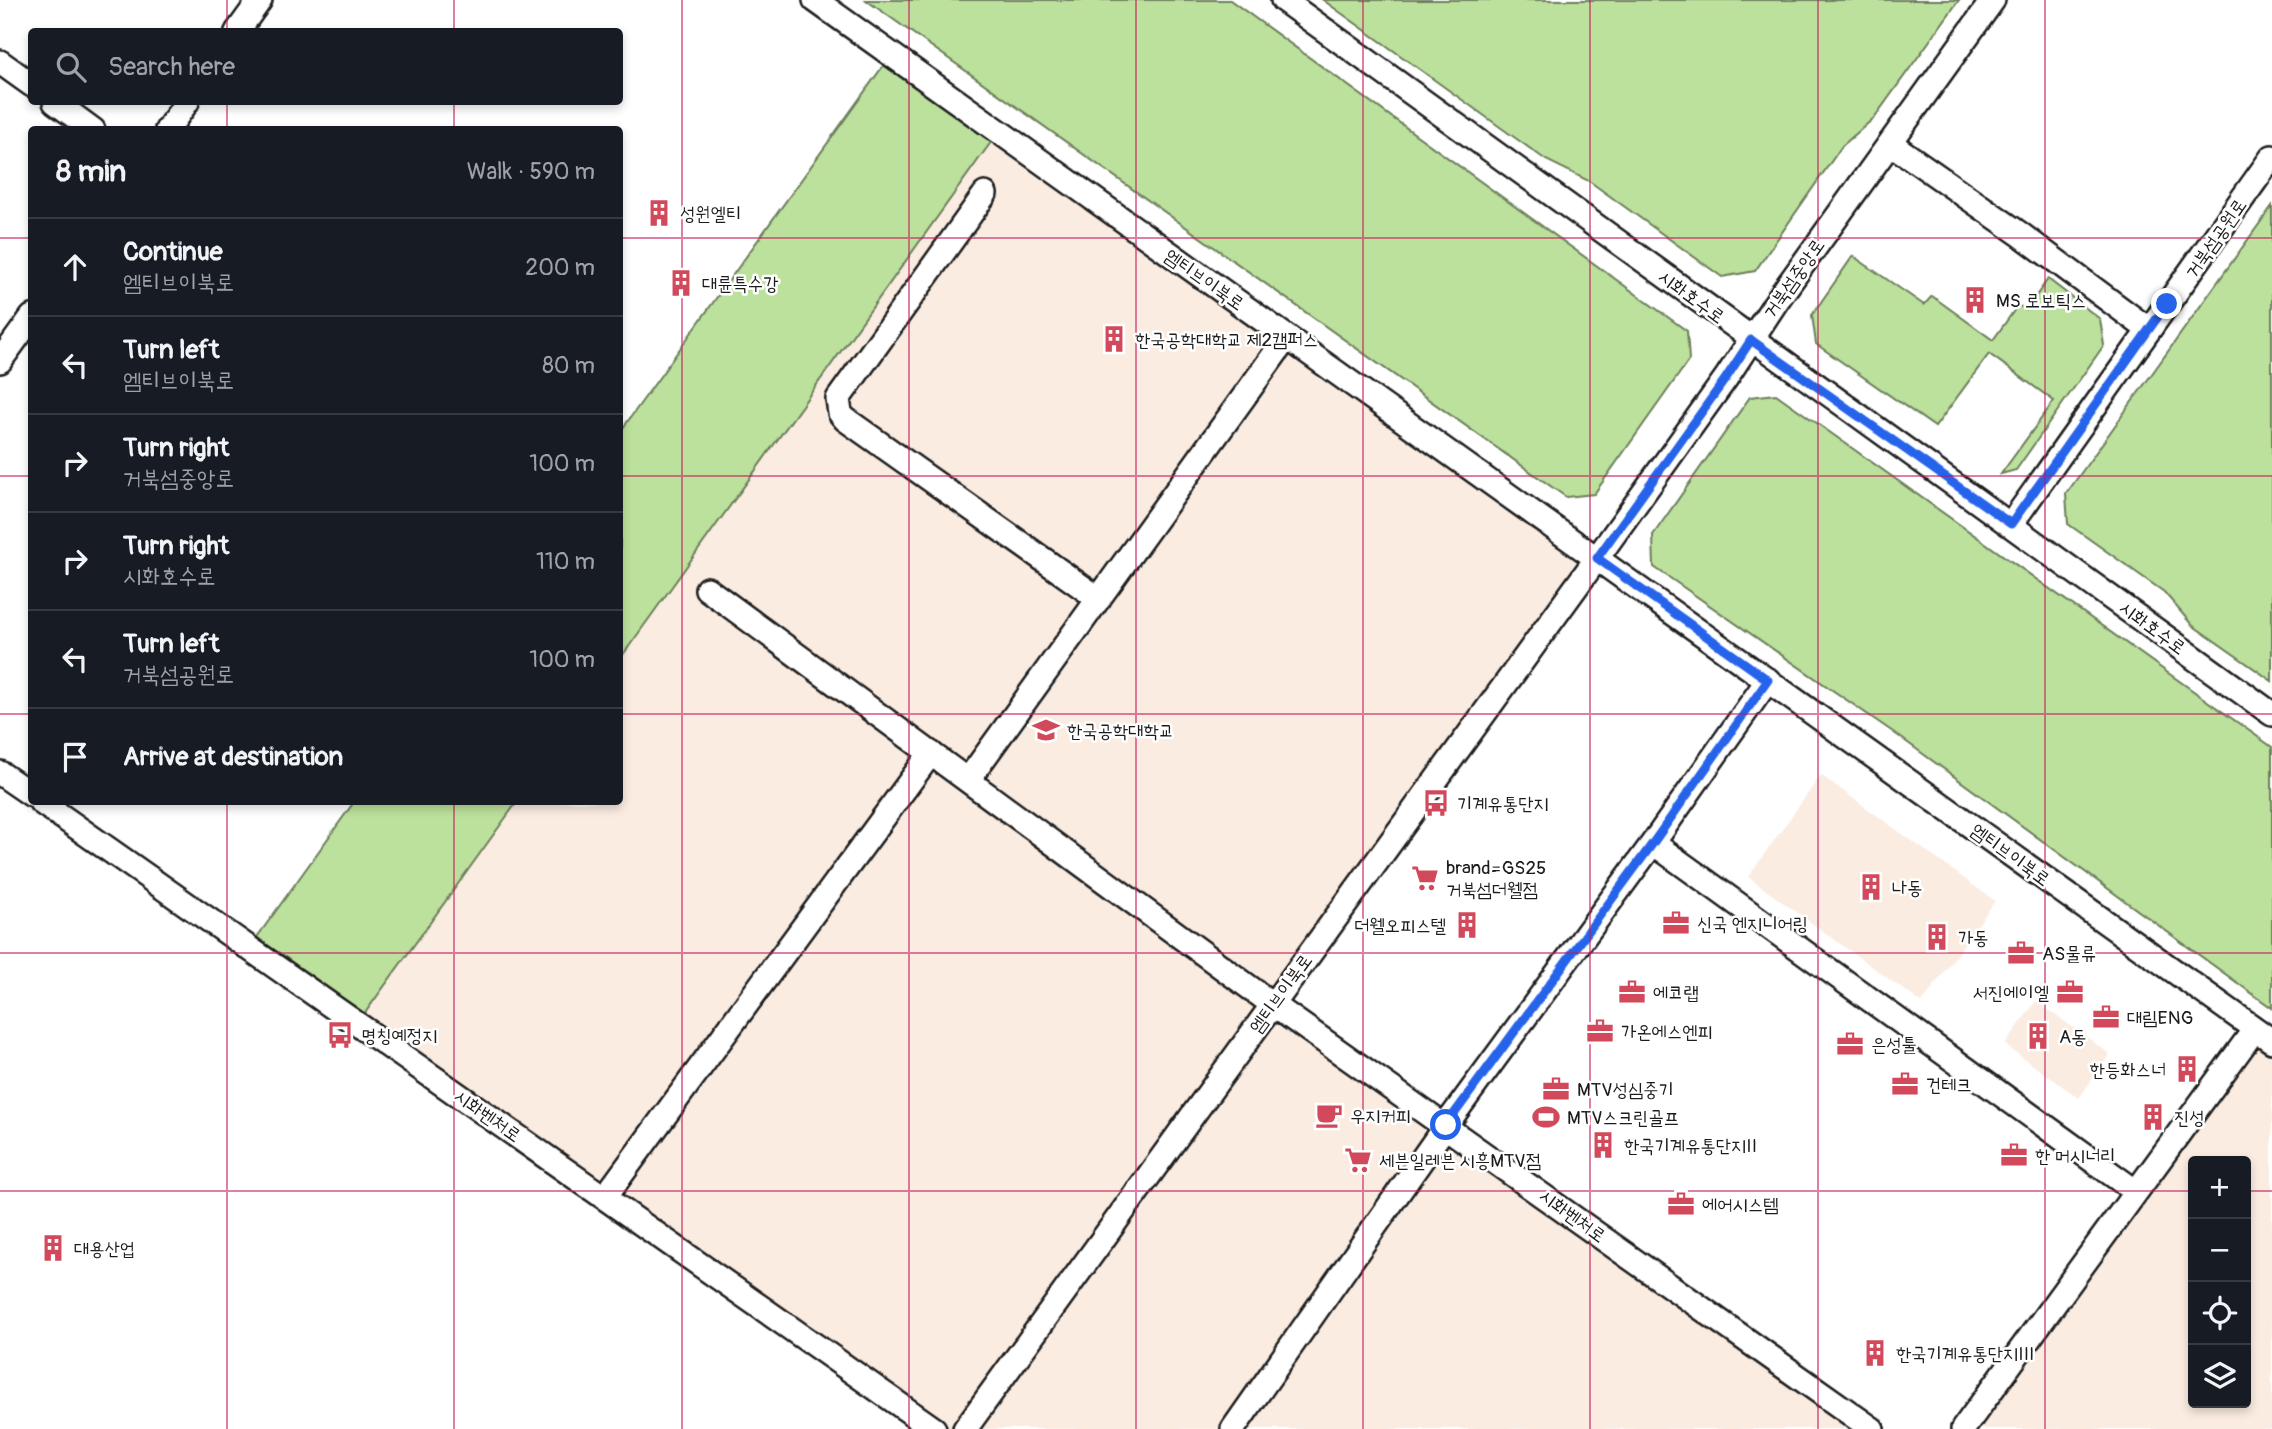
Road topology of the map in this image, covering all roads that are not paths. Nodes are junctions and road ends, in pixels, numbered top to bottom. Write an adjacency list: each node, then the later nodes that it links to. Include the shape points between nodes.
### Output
1 (260, 0): 5 (street)
2 (815, 0): 17 (street, 엠티브이북로)
3 (1283, 0): 18 (street, 시화호수로)
4 (1993, 0): 12 (street, 거북섬중앙로)
5 (240, 28)
6 (0, 62): 7 (street)
7 (28, 82)
8 (59, 105): 10 (street)
9 (185, 105): 11 (street)
10 (88, 126)
11 (170, 126)
12 (1890, 143): 16 (street); 18 (street, 거북섬중앙로)
13 (2272, 157): 16 (street, 거북섬공원로)
14 (985, 194): 23 (street, via 838,399 838,406 845,419)
15 (28, 322): 19 (street)
16 (2149, 330): 20 (street, 거북섬공원로)
17 (1287, 337): 21 (street, 엠티브이북로); 23 (street)
18 (1751, 340): 20 (street, 시화호수로); 21 (street, 거북섬중앙로)
19 (0, 361)
20 (2011, 524): 25 (street, 시화호수로)
21 (1597, 558): 24 (street, 엠티브이북로); 32 (street, 엠티브이북로)
22 (707, 589): 26 (street, 시화벤처로)
23 (1099, 598): 28 (street)
24 (1768, 680): 31 (street); 33 (street, 엠티브이북로)
25 (2272, 714)
26 (931, 753): 28 (street, 시화벤처로); 36 (street)
27 (0, 773): 29 (street)
28 (968, 780): 32 (street, 시화벤처로)
29 (28, 792)
30 (45, 805): 36 (street, 시화벤처로)
31 (1653, 843): 34 (street); 35 (street)
32 (1272, 1004): 34 (street, 시화벤처로); 38 (street, 엠티브이북로)
33 (2264, 1035): 35 (street, 엠티브이북로)
34 (1446, 1125): 39 (street); 40 (street, 시화벤처로)
35 (2135, 1191): 41 (street, 엠티브이북로)
36 (605, 1197): 37 (street, 시화벤처로)
37 (934, 1429)
38 (965, 1429)
39 (1233, 1429)
40 (1872, 1429)
41 (1963, 1429)

